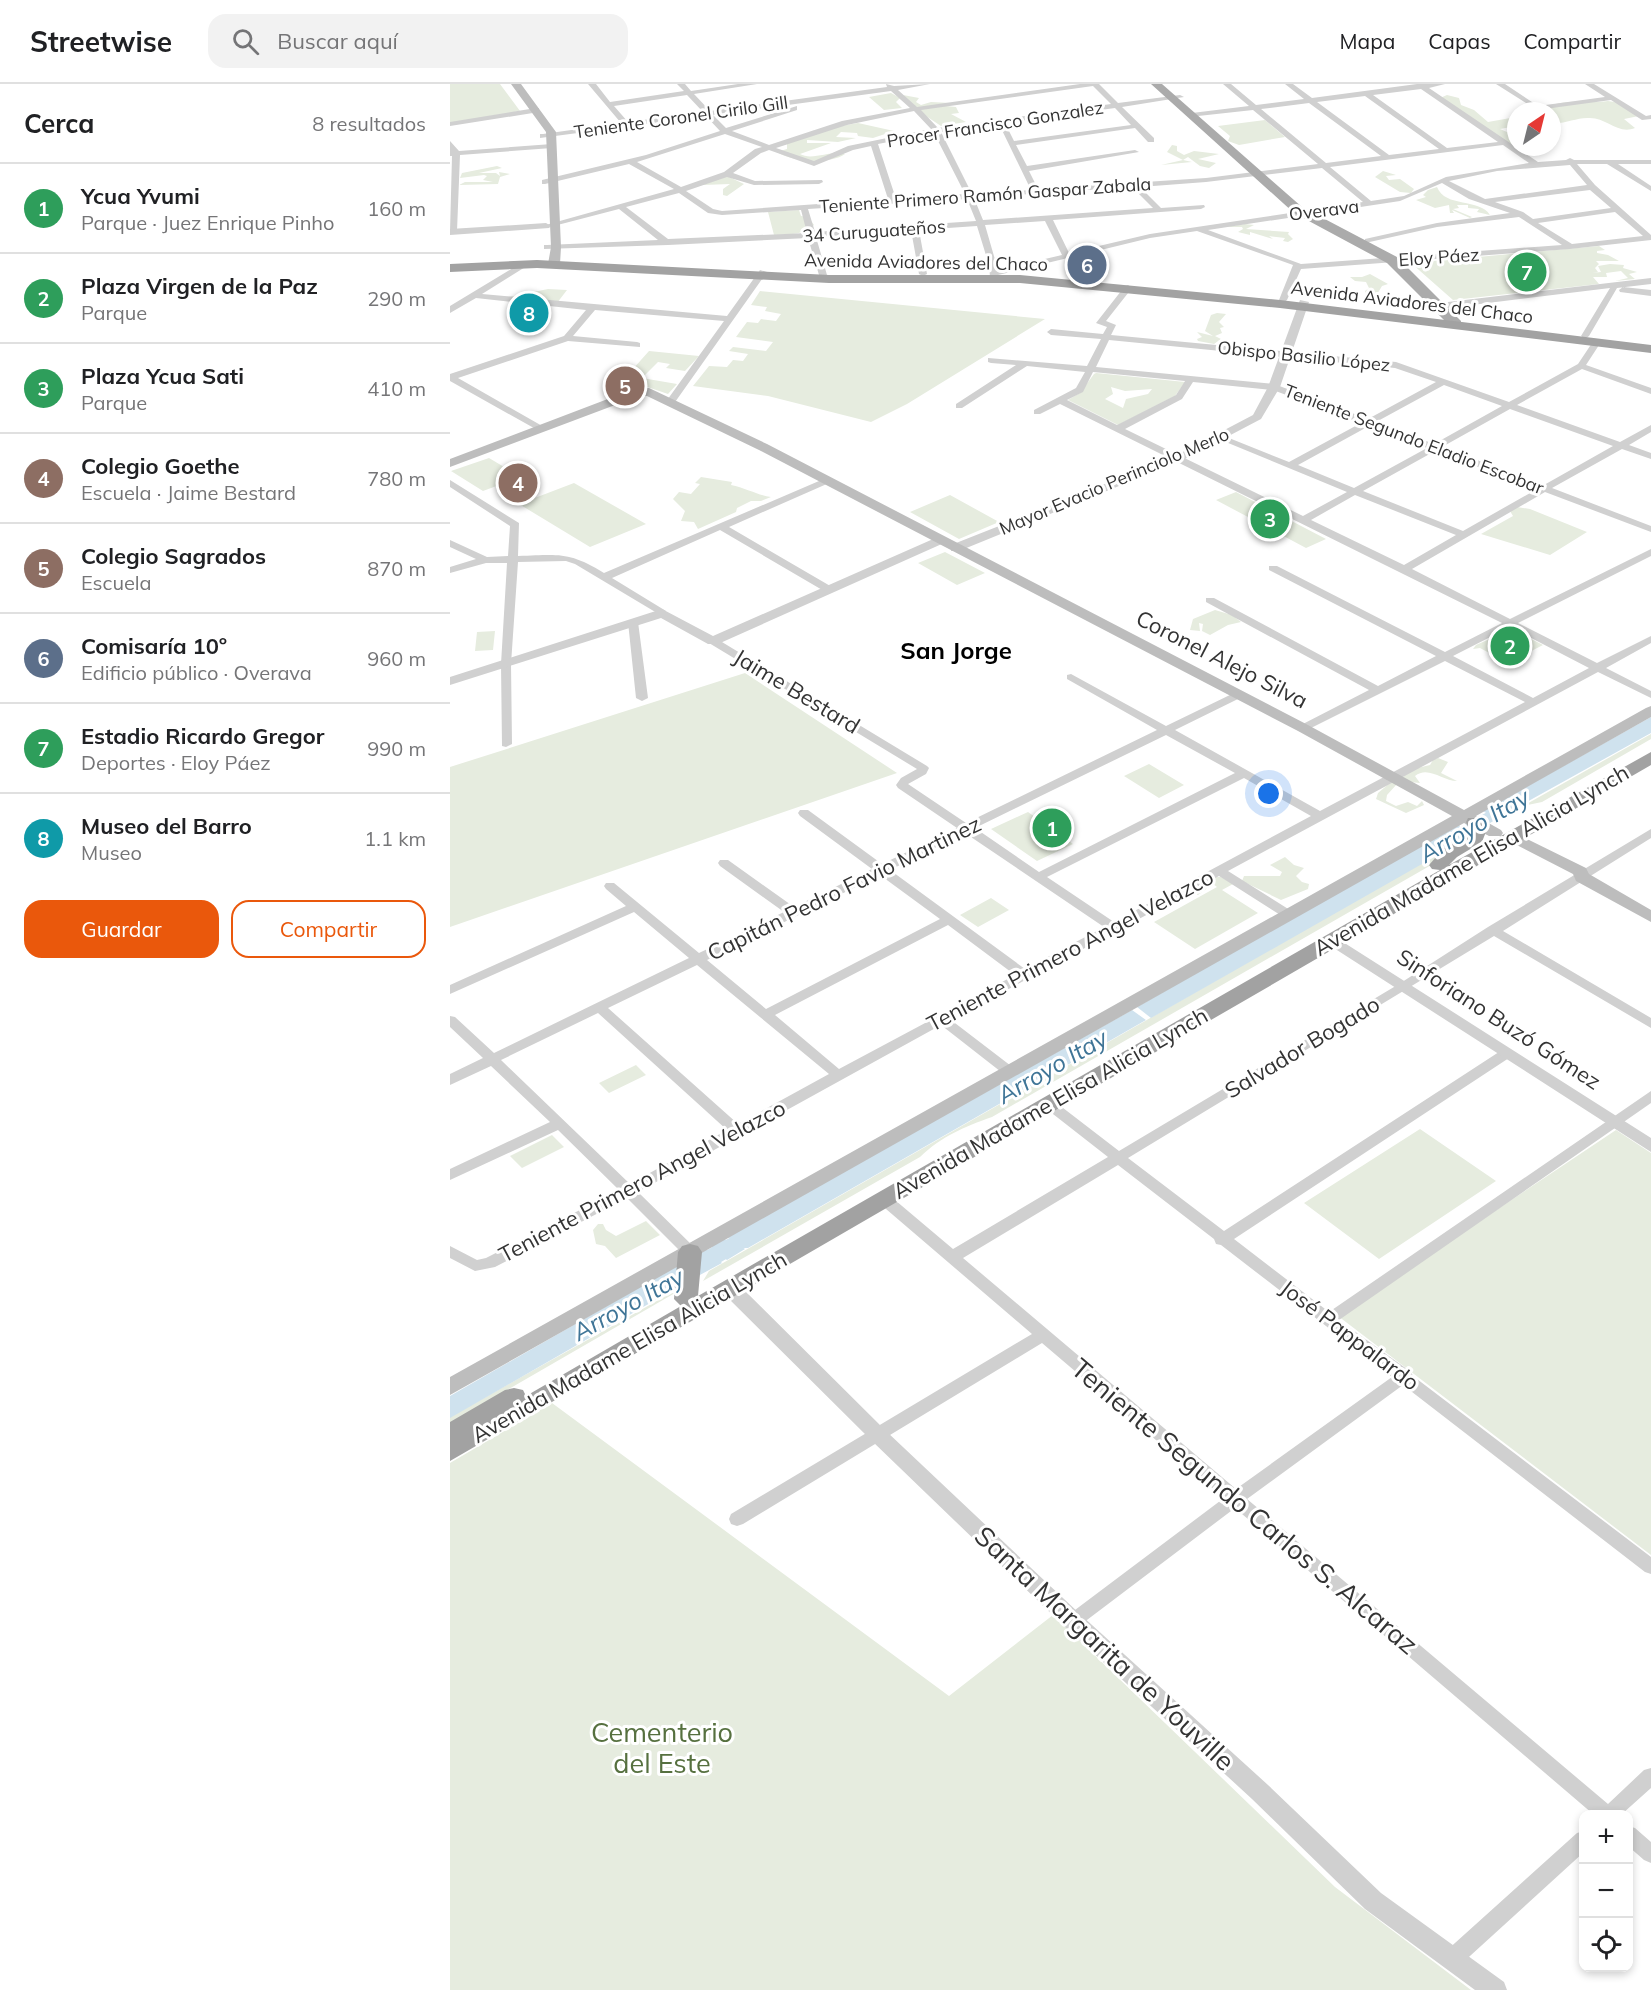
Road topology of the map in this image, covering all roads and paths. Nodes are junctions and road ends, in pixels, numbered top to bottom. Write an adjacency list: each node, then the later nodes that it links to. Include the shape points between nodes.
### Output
1 (507, 84): 28 (main road)
2 (516, 84): 28 (main road)
3 (592, 84): 24 (street)
4 (681, 84): 18 (street)
5 (748, 84): 6 (street); 18 (street)
6 (753, 84)
7 (926, 84): 17 (street, Teniente Coronel Cirilo Gill)
8 (1095, 84): 25 (street); 27 (street)
9 (1156, 84): 21 (main road)
10 (1165, 84): 21 (main road)
11 (1227, 84): 26 (street)
12 (1289, 84): 23 (street)
13 (1441, 84): 16 (street)
14 (1500, 84): 22 (street, via 1537,108)
15 (1589, 84): 22 (street)
16 (1420, 85): 19 (street); 43 (street)
17 (890, 86): 20 (street, Teniente Coronel Cirilo Gill); 27 (street)
18 (690, 93): 24 (street); 29 (street)
19 (1366, 93): 23 (street); 45 (street)
20 (830, 96): 29 (street, Teniente Coronel Cirilo Gill); 37 (street)
21 (1176, 98): 25 (street, Procer Francisco Gonzalez); 30 (main road)
22 (1611, 98): 31 (street)
23 (1311, 101): 26 (street); 48 (street)
24 (609, 104): 34 (street)
25 (1116, 105): 32 (street, Procer Francisco Gonzalez); 35 (street)
26 (1256, 108): 30 (street); 55 (street)
27 (915, 109): 36 (street); 44 (street, via 819,130)
28 (531, 111): 33 (street); 39 (main road)
29 (708, 114): 34 (street, Teniente Coronel Cirilo Gill); 37 (street)
30 (1196, 115): 58 (main road)
31 (1648, 117)
32 (1001, 122): 36 (street, Procer Francisco Gonzalez); 42 (street)
33 (450, 124)
34 (626, 125): 39 (street, Teniente Coronel Cirilo Gill)
35 (1137, 126): 38 (street); 42 (street)
36 (936, 131): 40 (street, Procer Francisco Gonzalez); 67 (street)
37 (724, 132): 44 (street); 50 (street)
38 (1152, 140)
39 (547, 141): 47 (street, Teniente Coronel Cirilo Gill); 60 (main road)
40 (874, 142): 53 (street, Procer Francisco Gonzalez); 69 (street)
41 (450, 143): 47 (street)
42 (1013, 143): 56 (street)
43 (1505, 143): 45 (street, Teniente Primero Ramón Gaspar Zabala); 54 (street)
44 (767, 148): 53 (street); 57 (street, via 751,154)
45 (1447, 151): 48 (street, Teniente Primero Ramón Gaspar Zabala)
46 (1135, 152): 56 (street)
47 (453, 153): 84 (street)
48 (1388, 158): 55 (street, Teniente Primero Ramón Gaspar Zabala)
49 (1570, 160): 51 (street, Overava); 54 (street, Overava); 62 (street)
50 (630, 161): 60 (street); 64 (street)
51 (1609, 161): 52 (street, Overava); 63 (street)
52 (1651, 162)
53 (814, 164): 66 (street)
54 (1536, 165): 59 (street, Overava)
55 (1326, 166): 58 (street, Teniente Primero Ramón Gaspar Zabala); 70 (street)
56 (1025, 169): 65 (street)
57 (727, 174): 64 (street); 66 (street, via 754,183)
58 (1263, 174): 61 (street, Teniente Primero Ramón Gaspar Zabala); 76 (main road)
59 (1442, 180): 68 (street); 70 (street, Overava, via 1416,195)
60 (549, 182): 81 (main road)
61 (1134, 185): 65 (street, Teniente Primero Ramón Gaspar Zabala); 74 (street)
62 (1592, 187): 68 (street); 75 (street)
63 (1651, 189)
64 (681, 190): 71 (street); 73 (street, Teniente Primero Ramón Gaspar Zabala, via 711,212)
65 (1036, 192): 67 (street, Teniente Primero Ramón Gaspar Zabala)
66 (822, 194): 69 (street, Teniente Primero Ramón Gaspar Zabala); 73 (street, Teniente Primero Ramón Gaspar Zabala)
67 (969, 197): 69 (street, Teniente Primero Ramón Gaspar Zabala); 80 (street)
68 (1485, 201): 77 (street)
69 (893, 202)
70 (1370, 204): 76 (street, Overava)
71 (621, 207): 81 (street); 88 (street)
72 (1201, 207): 74 (street, 34 Curuguateños)
73 (804, 208): 85 (street)
74 (1158, 209): 78 (street, 34 Curuguateños)
75 (1617, 209): 79 (street); 86 (street)
76 (1307, 212): 83 (street, Overava); 87 (main road); 92 (main road)
77 (1520, 213): 79 (street); 87 (street, via 1437,225)
78 (1048, 218): 80 (street, 34 Curuguateños); 90 (street)
79 (1533, 221): 89 (street)
80 (980, 224): 82 (street, 34 Curuguateños); 99 (street)
81 (550, 226): 84 (street); 91 (main road)
82 (914, 227): 85 (street, 34 Curuguateños); 98 (street)
83 (1195, 228): 90 (street, Overava); 95 (street)
84 (452, 232)
85 (813, 235): 88 (street, 34 Curuguateños); 100 (street)
86 (1651, 238): 89 (street, Eloy Páez)
87 (1368, 241): 92 (main road)
88 (668, 243): 91 (street, 34 Curuguateños)
89 (1570, 247): 92 (street, Eloy Páez)
90 (1066, 255): 96 (street, Overava)
91 (551, 257): 93 (highway, Avenida Aviadores del Chaco); 94 (highway, Avenida Aviadores del Chaco); 97 (highway, Avenida Aviadores del Chaco)
92 (1396, 260): 95 (street, Eloy Páez); 111 (main road)
93 (526, 264): 94 (highway, Avenida Aviadores del Chaco); 106 (street)
94 (450, 266)
95 (1298, 267): 107 (street)
96 (1023, 270): 99 (highway, Avenida Aviadores del Chaco); 104 (highway, Avenida Aviadores del Chaco)
97 (762, 274): 100 (highway, Avenida Aviadores del Chaco); 112 (street)
98 (923, 274): 99 (highway, Avenida Aviadores del Chaco); 100 (highway, Avenida Aviadores del Chaco)
99 (995, 275): 100 (highway, Avenida Aviadores del Chaco); 102 (highway, Avenida Aviadores del Chaco)
100 (823, 277)
101 (1651, 283): 103 (street)
102 (1128, 288): 104 (highway, Avenida Aviadores del Chaco); 114 (street, via 1100,323 1112,324)
103 (1612, 288): 105 (street); 111 (street); 116 (street)
104 (1158, 290): 107 (highway, Avenida Aviadores del Chaco); 108 (highway, Avenida Aviadores del Chaco)
105 (1651, 293)
106 (477, 296): 109 (street); 110 (street)
107 (1283, 300): 108 (highway, Avenida Aviadores del Chaco)
108 (1303, 304): 111 (highway, Avenida Aviadores del Chaco); 111 (highway, Avenida Aviadores del Chaco); 119 (street, Mayor Evacio Perinciolo Merlo)
109 (592, 308): 112 (street); 115 (street)
110 (450, 310)
111 (1451, 316): 116 (highway, Avenida Aviadores del Chaco)
112 (731, 319): 130 (street)
113 (1051, 332): 114 (street, Obispo Basilio López)
114 (1106, 337): 119 (street, Obispo Basilio López); 123 (street)
115 (567, 338): 117 (street); 124 (street)
116 (1591, 339): 118 (highway, Avenida Aviadores del Chaco); 122 (street)
117 (637, 345)
118 (1651, 347)
119 (1285, 353): 126 (street, Obispo Basilio López, via 1396,365); 127 (street, Mayor Evacio Perinciolo Merlo)
120 (991, 360): 121 (street, Teniente Segundo Eladio Escobar)
121 (1024, 364): 123 (street, Teniente Segundo Eladio Escobar); 131 (street)
122 (1581, 366): 128 (street); 132 (street)
123 (1090, 370): 125 (street, Teniente Segundo Eladio Escobar); 129 (street, via 1080,390)
124 (451, 378): 136 (street)
125 (1190, 380): 127 (street, Teniente Segundo Eladio Escobar); 137 (street, via 1179,397)
126 (1445, 381): 132 (street, Obispo Basilio López); 134 (street)
127 (1274, 387): 134 (street, Teniente Segundo Eladio Escobar); 138 (street, Mayor Evacio Perinciolo Merlo, via 1257,417)
128 (1651, 391)
129 (1061, 401): 133 (street); 137 (street)
130 (670, 403): 136 (main road, Coronel Alejo Silva, via 649,392 638,392); 145 (main road, Coronel Alejo Silva)
131 (959, 406)
132 (1512, 406): 139 (street, Obispo Basilio López); 140 (street)
133 (1036, 412)
134 (1367, 422): 140 (street, Teniente Segundo Eladio Escobar); 144 (street)
135 (1651, 428): 139 (street)
136 (541, 429): 143 (main road, Coronel Alejo Silva)
137 (1117, 429): 142 (street)
138 (1221, 438): 142 (street, Mayor Evacio Perinciolo Merlo); 144 (street)
139 (1621, 446): 141 (street, Obispo Basilio López); 147 (street)
140 (1435, 447): 147 (street, Teniente Segundo Eladio Escobar); 148 (street)
141 (1651, 456)
142 (1179, 458): 149 (street); 155 (street, Mayor Evacio Perinciolo Merlo)
143 (450, 463)
144 (1291, 465): 148 (street)
145 (826, 481): 150 (street); 153 (main road, Coronel Alejo Silva)
146 (450, 483): 157 (street, via 513,522)
147 (1546, 489): 151 (street, Teniente Segundo Eladio Escobar); 152 (street)
148 (1355, 491): 149 (street); 152 (street)
149 (1305, 519): 160 (street)
150 (720, 526): 162 (street); 163 (street)
151 (1651, 529)
152 (1464, 535): 160 (street)
153 (940, 540): 155 (main road, Coronel Alejo Silva); 163 (street)
154 (450, 543): 158 (street)
155 (955, 548): 176 (main road, Coronel Alejo Silva)
156 (1651, 552): 167 (street)
157 (514, 559): 158 (street, Jaime Bestard); 162 (street, Jaime Bestard, via 572,559); 171 (street)
158 (485, 560): 161 (street)
159 (1273, 568): 170 (street)
160 (1404, 568): 167 (street)
161 (450, 570)
162 (604, 577): 165 (street, Jaime Bestard)
163 (828, 589): 169 (street)
164 (1210, 600): 175 (street)
165 (662, 613): 166 (street); 169 (street, Jaime Bestard)
166 (633, 622): 171 (street); 178 (street)
167 (1510, 623): 170 (street); 172 (street)
168 (1651, 639): 172 (street, Teniente Primero Angel Velazco)
169 (713, 641): 191 (street, Jaime Bestard, via 923,768 902,785)
170 (1448, 657): 175 (street); 179 (street)
171 (506, 664): 174 (street); 183 (street)
172 (1598, 668): 177 (street); 179 (street, Teniente Primero Angel Velazco)
173 (1071, 677): 182 (street)
174 (450, 681)
175 (1379, 691): 181 (street)
176 (1238, 695): 181 (main road, Coronel Alejo Silva); 182 (street, Capitán Pedro Favio Martinez)
177 (1651, 695)
178 (642, 698)
179 (1533, 702): 187 (street, Teniente Primero Angel Velazco)
180 (1651, 711): 190 (main road)
181 (1303, 728): 187 (main road, Coronel Alejo Silva)
182 (1166, 730): 186 (street); 191 (street, Capitán Pedro Favio Martinez)
183 (506, 744)
184 (1651, 744): 190 (highway, Avenida Madame Elisa Alicia Lynch)
185 (1651, 757): 190 (highway, Avenida Madame Elisa Alicia Lynch)
186 (1245, 773): 189 (street); 196 (street)
187 (1395, 776): 189 (street, Teniente Primero Angel Velazco); 190 (main road, Coronel Alejo Silva)
188 (804, 813): 195 (street)
189 (1320, 816): 194 (street, Teniente Primero Angel Velazco)
190 (1482, 826): 197 (main road, Coronel Alejo Silva, via 1580,871); 201 (main road); 206 (highway, Avenida Madame Elisa Alicia Lynch); 206 (highway, Avenida Madame Elisa Alicia Lynch, via 1439,865)
191 (965, 828): 195 (street, Capitán Pedro Favio Martinez); 196 (street, Jaime Bestard)
192 (1651, 833): 197 (street, Salvador Bogado)
193 (724, 863): 200 (street)
194 (1218, 870): 201 (street); 204 (street, Teniente Primero Angel Velazco)
195 (880, 871): 200 (street, Capitán Pedro Favio Martinez); 203 (street)
196 (1038, 877): 204 (street, Jaime Bestard)
197 (1582, 877): 202 (main road, Coronel Alejo Silva); 205 (street, Salvador Bogado)
198 (610, 886): 199 (street)
199 (634, 907): 207 (street); 210 (street)
200 (794, 913): 207 (street, Capitán Pedro Favio Martinez)
201 (1289, 915): 218 (main road)
202 (1651, 917)
203 (949, 920): 208 (street); 212 (street)
204 (1113, 927): 208 (street, Teniente Primero Angel Velazco)
205 (1492, 930): 209 (street, Salvador Bogado); 215 (street)
206 (1325, 936): 209 (street, Sinforiano Buzó Gómez); 222 (highway, Avenida Madame Elisa Alicia Lynch); 236 (highway, Avenida Madame Elisa Alicia Lynch)
207 (698, 960): 211 (street, Capitán Pedro Favio Martinez); 212 (street)
208 (1024, 975): 213 (street, Teniente Primero Angel Velazco)
209 (1404, 987): 216 (street, Sinforiano Buzó Gómez); 227 (street, Salvador Bogado)
210 (450, 990)
211 (599, 1007): 217 (street, Capitán Pedro Favio Martinez); 225 (street)
212 (765, 1015): 219 (street)
213 (941, 1019): 218 (street); 219 (street, Teniente Primero Angel Velazco)
214 (450, 1020): 217 (street)
215 (1651, 1024)
216 (1506, 1053): 223 (street, Sinforiano Buzó Gómez); 231 (street)
217 (493, 1061): 220 (street, Capitán Pedro Favio Martinez); 224 (street)
218 (1010, 1072): 233 (main road)
219 (838, 1076): 225 (street, Teniente Primero Angel Velazco)
220 (450, 1080)
221 (1651, 1096): 223 (street)
222 (1048, 1104): 227 (street, José Pappalardo); 230 (highway, Avenida Madame Elisa Alicia Lynch)
223 (1613, 1121): 226 (street, Sinforiano Buzó Gómez); 237 (street)
224 (560, 1123): 228 (street); 229 (street)
225 (736, 1131): 229 (street, Teniente Primero Angel Velazco)
226 (1651, 1146)
227 (1117, 1157): 231 (street, José Pappalardo); 234 (street, Salvador Bogado)
228 (450, 1175)
229 (628, 1191): 232 (street, Teniente Primero Angel Velazco, via 489,1263 475,1266); 233 (street)
230 (884, 1199): 234 (street, Teniente Segundo Carlos S. Alcaraz); 235 (highway, Avenida Madame Elisa Alicia Lynch)
231 (1221, 1240): 237 (street, José Pappalardo)
232 (450, 1251)
233 (690, 1252): 236 (highway); 240 (main road)
234 (952, 1257): 238 (street, Teniente Segundo Carlos S. Alcaraz)
235 (730, 1288): 242 (street, Santa Margarita de Youville); 243 (highway, Avenida Madame Elisa Alicia Lynch)
236 (686, 1299): 241 (highway, Avenida Madame Elisa Alicia Lynch)
237 (1329, 1319): 239 (street, José Pappalardo)
238 (1043, 1335): 242 (street); 244 (street, Teniente Segundo Carlos S. Alcaraz)
239 (1406, 1376): 244 (street); 246 (street, José Pappalardo)
240 (450, 1387)
241 (450, 1434)
242 (879, 1436): 245 (street); 247 (street, Santa Margarita de Youville)
243 (450, 1451)
244 (1236, 1498): 247 (street); 249 (street, Teniente Segundo Carlos S. Alcaraz)
245 (737, 1519)
246 (1651, 1566)
247 (1073, 1621): 254 (street, Santa Margarita de Youville, via 1373,1901)
248 (1651, 1776): 250 (street)
249 (1602, 1810)
250 (1614, 1810)
251 (1633, 1838): 253 (street)
252 (1579, 1844): 254 (street)
253 (1651, 1854)
254 (1452, 1959): 255 (street, Santa Margarita de Youville)
255 (1495, 1990)

